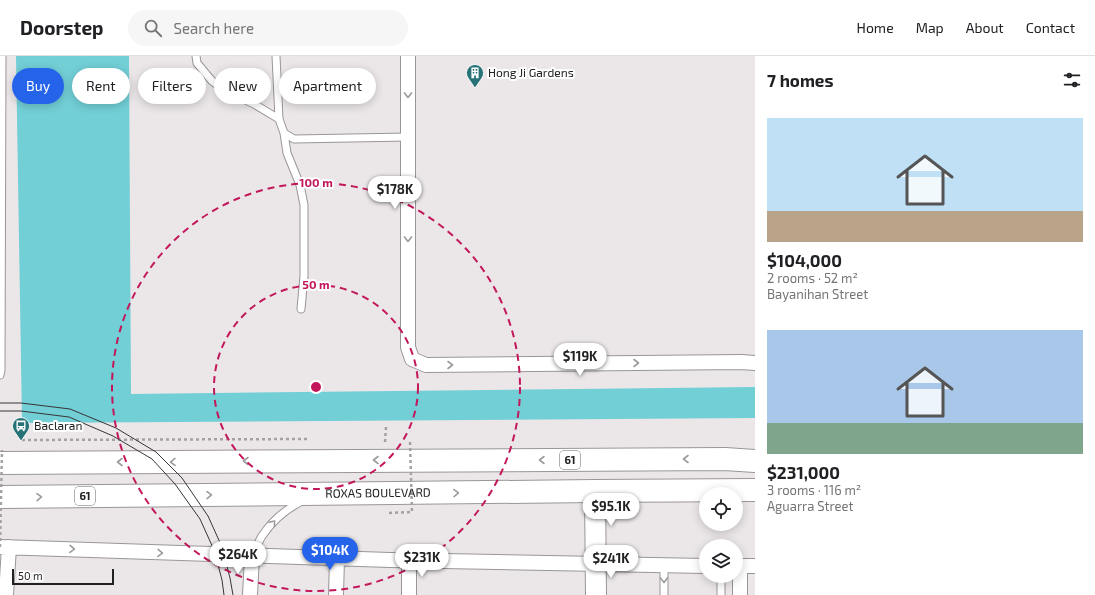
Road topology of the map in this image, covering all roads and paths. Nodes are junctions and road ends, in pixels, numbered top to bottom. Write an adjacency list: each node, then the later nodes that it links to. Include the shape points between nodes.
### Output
1 (2, 56): 8 (lane)
2 (196, 56): 5 (lane, via 198,63 212,81)
3 (276, 56): 5 (lane)
4 (408, 56): 7 (street, one-way to 7)
5 (279, 119): 6 (lane)
6 (284, 133): 7 (lane, via 294,139); 9 (lane, via 287,152 300,185 304,205 304,276)
7 (408, 136): 10 (street, one-way to 10, via 408,347 412,359 426,365)
8 (1, 164): 11 (lane)
9 (300, 309)
10 (755, 363)
11 (0, 375)
12 (386, 427): 15 (path)
13 (307, 439): 14 (path)
14 (22, 440)
15 (384, 442)
16 (410, 442): 29 (path, bridge, via 412,512)
17 (1, 456): 19 (highway, 61, one-way to 17); 30 (path, bridge)
18 (755, 458): 19 (highway, 61)
19 (725, 459): 20 (highway)
20 (755, 461)
21 (743, 490): 22 (highway, ROXAS BOULEVARD)
22 (755, 490)
23 (595, 491): 24 (highway, ROXAS BOULEVARD / 61); 27 (highway, ROXAS BOULEVARD / 61, one-way to 23); 34 (street)
24 (699, 491)
25 (743, 492): 26 (highway, 61)
26 (755, 493)
27 (318, 494): 28 (highway, ROXAS BOULEVARD / 61, one-way to 27); 31 (lane, one-way to 27, via 262,536 277,518 295,505)
28 (0, 498)
29 (389, 513)
30 (5, 547): 31 (street, one-way to 31); 41 (street)
31 (252, 556): 32 (street); 42 (street)
32 (337, 559): 33 (street); 43 (street)
33 (409, 561): 34 (street); 44 (street)
34 (595, 564): 35 (street); 45 (street)
35 (664, 565): 36 (street); 46 (lane, one-way to 46)
36 (699, 566)
37 (743, 566): 38 (street)
38 (755, 566)
39 (721, 583): 47 (lane)
40 (739, 583): 48 (street)
41 (6, 595)
42 (250, 595)
43 (336, 595)
44 (409, 595)
45 (596, 595)
46 (664, 595)
47 (721, 595)
48 (740, 595)

